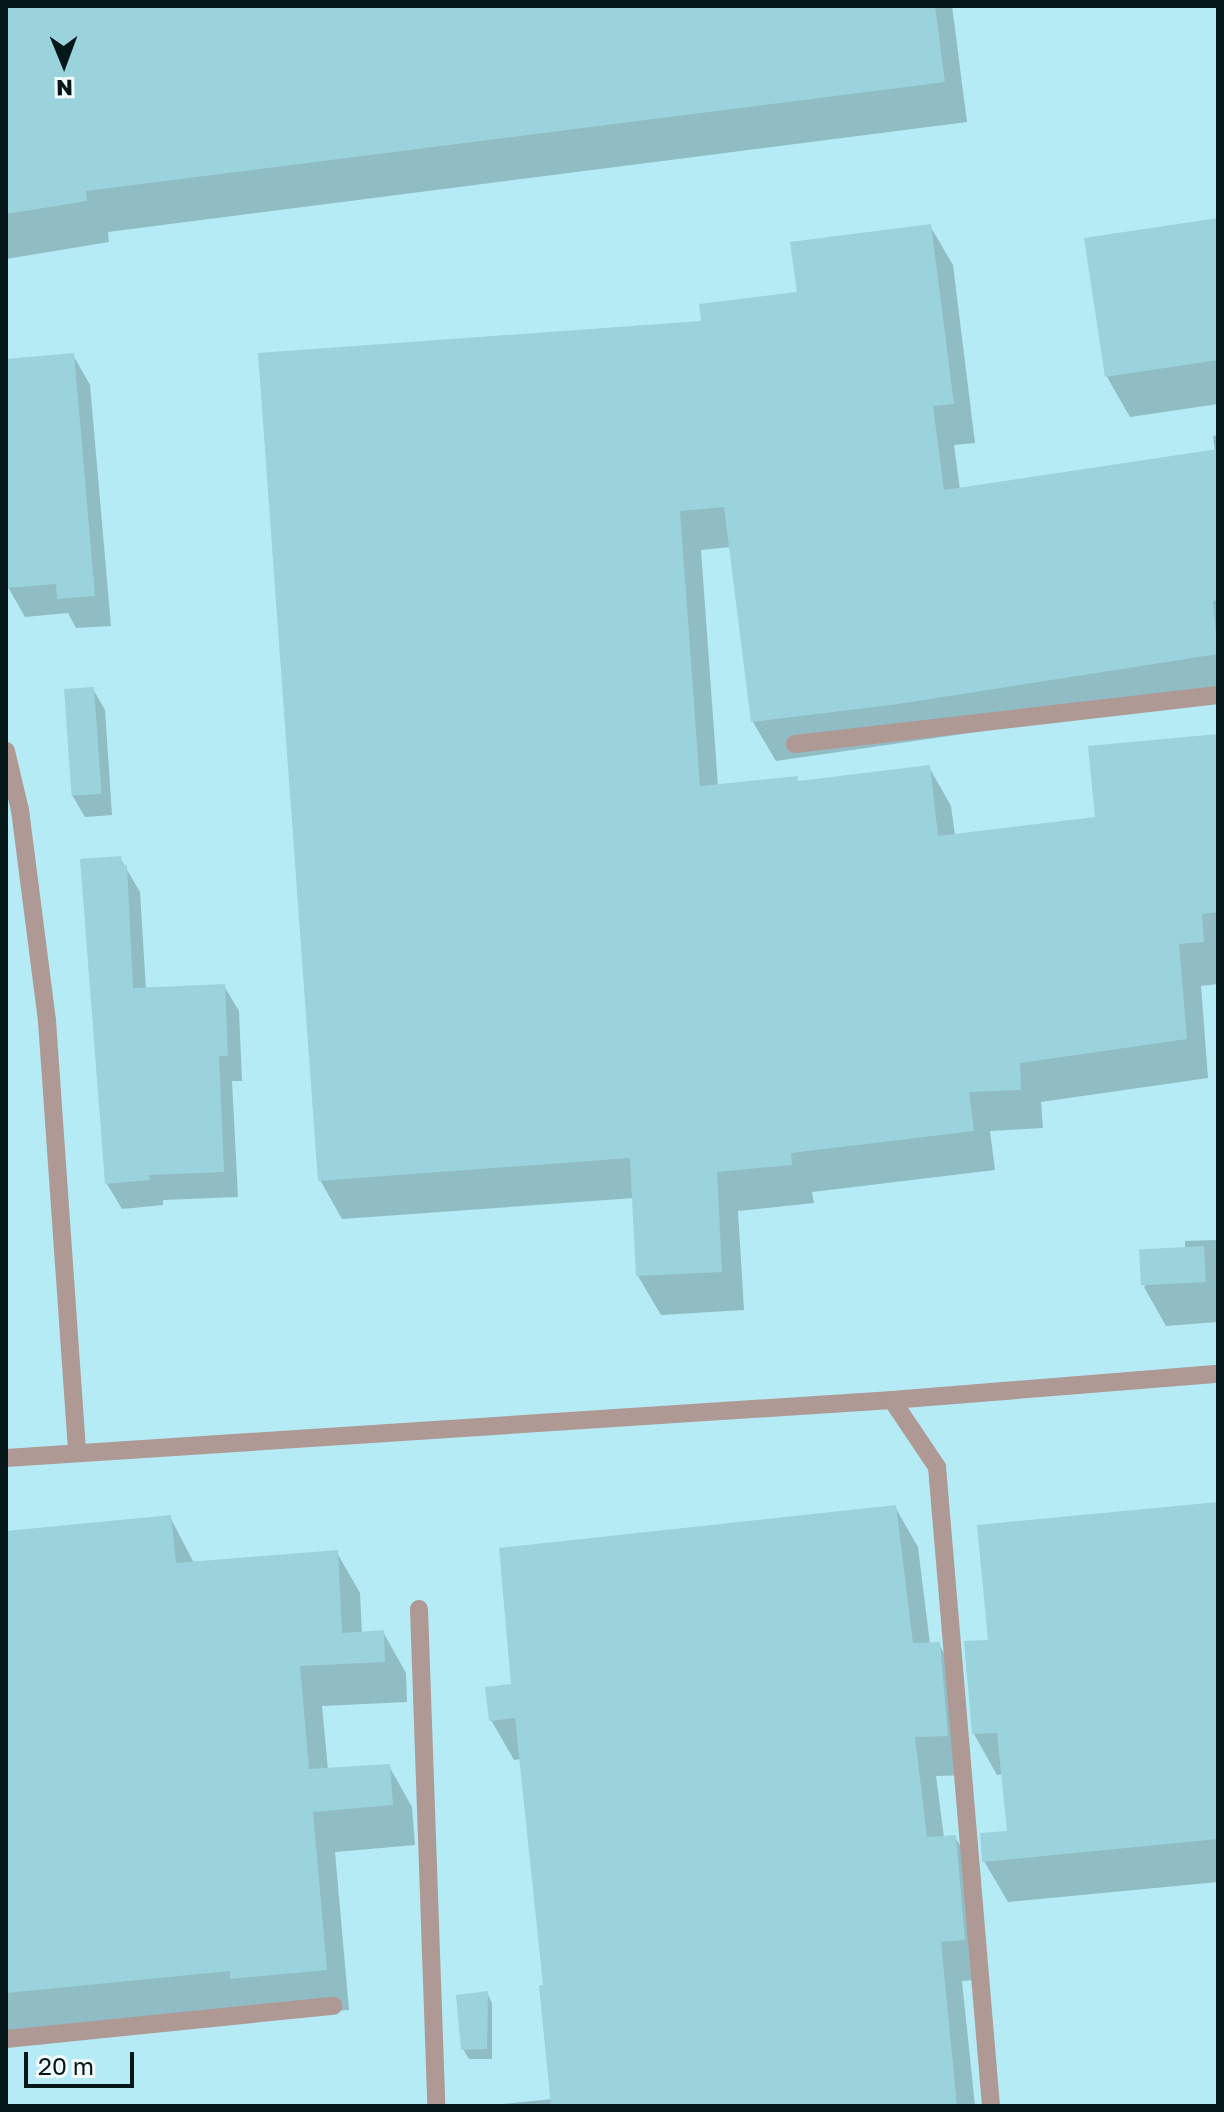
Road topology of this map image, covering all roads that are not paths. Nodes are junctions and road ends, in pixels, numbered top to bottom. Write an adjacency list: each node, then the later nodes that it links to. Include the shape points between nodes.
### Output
1 (1218, 695): 2 (lane)
2 (795, 744)
3 (6, 751): 7 (lane, via 20,810 47,1021)
4 (1218, 1374): 6 (lane)
5 (1218, 1382): 6 (lane)
6 (892, 1400): 7 (lane); 13 (lane, via 937,1467)
7 (77, 1452): 8 (lane)
8 (6, 1458)
9 (419, 1609): 12 (lane)
10 (333, 2006): 11 (lane)
11 (6, 2039)
12 (436, 2106)
13 (991, 2106)

